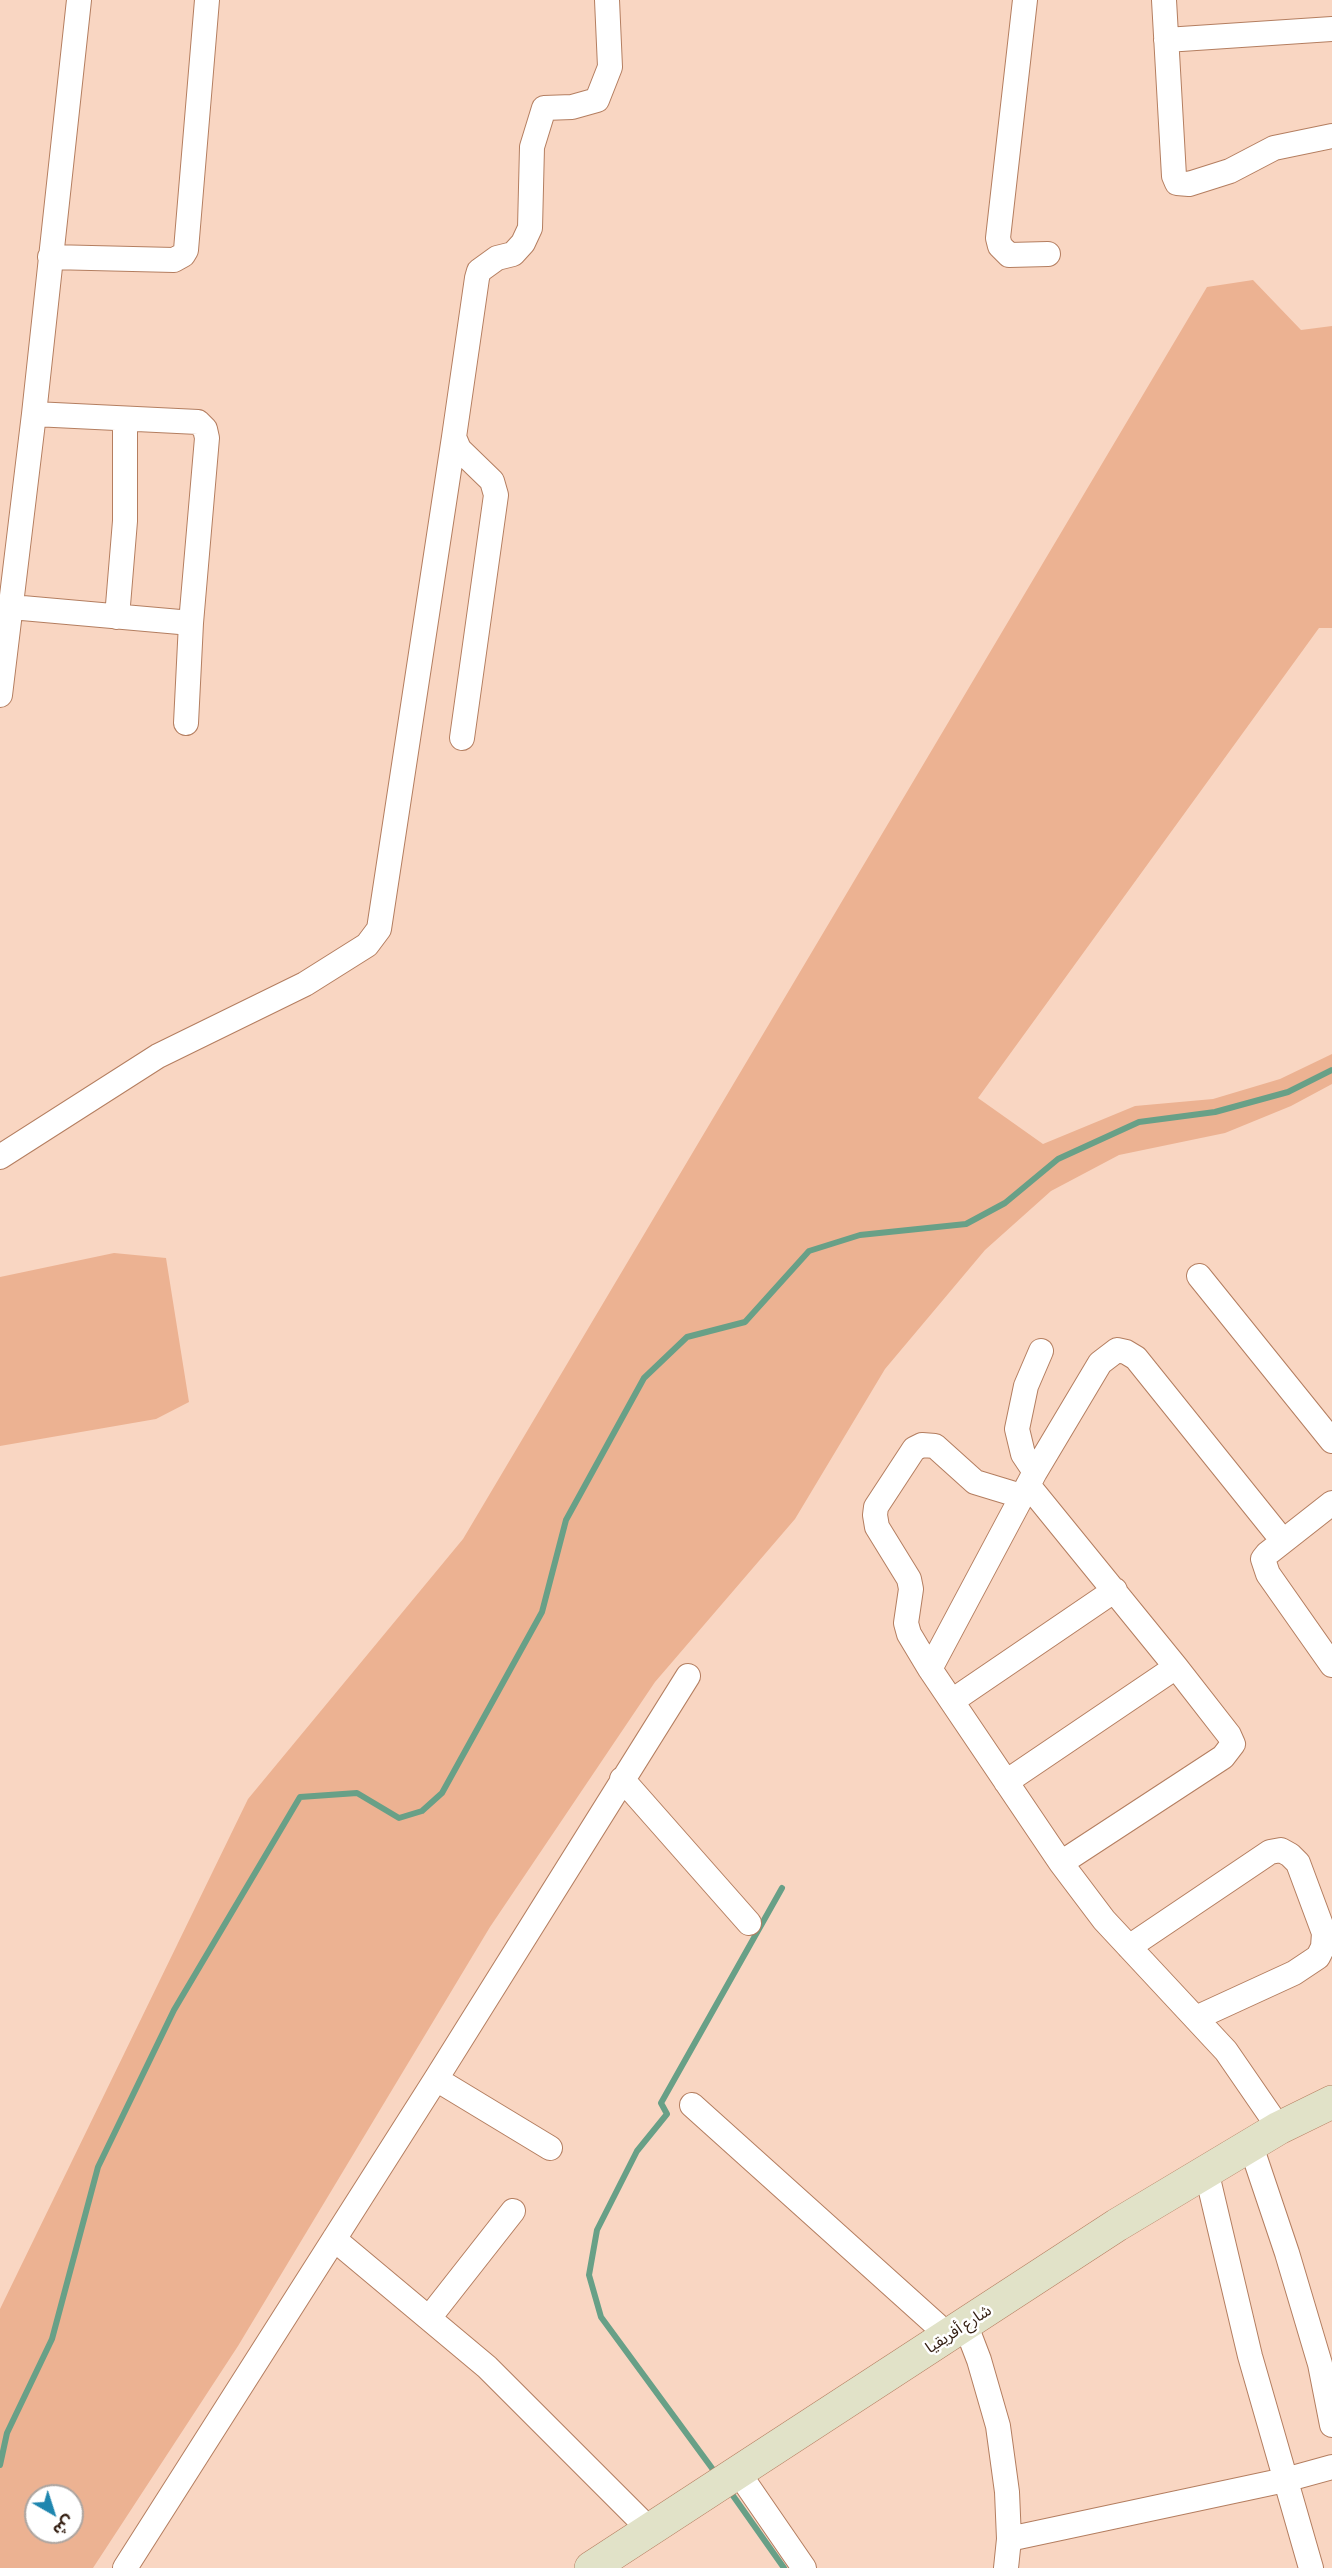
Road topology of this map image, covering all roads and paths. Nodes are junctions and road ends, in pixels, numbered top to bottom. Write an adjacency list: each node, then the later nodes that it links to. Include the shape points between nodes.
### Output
1 (79, 0): 10 (street)
2 (207, 0): 10 (street, via 183,255 174,260)
3 (607, 0): 13 (street, via 610,67 597,100 572,107 544,108 532,147 530,228 513,254 497,258 479,271)
4 (1025, 0): 9 (street, via 998,238 1009,255)
5 (1164, 0): 7 (street)
6 (1332, 29): 7 (street)
7 (1166, 40): 8 (street, via 1177,183 1189,184 1230,171 1274,148)
8 (1332, 136)
9 (1048, 254)
10 (50, 257): 11 (street)
11 (34, 414): 12 (street); 14 (street)
12 (125, 419): 15 (street, via 125,521); 16 (street, via 198,422 207,433)
13 (454, 437): 19 (street, via 459,449 492,481 496,495); 20 (street, via 379,929 367,945 305,984 158,1056)
14 (11, 607): 15 (street); 17 (street)
15 (117, 617): 16 (street)
16 (191, 623): 18 (street)
17 (0, 695)
18 (186, 723)
19 (462, 738)
20 (0, 1157)
21 (1199, 1276): 23 (street)
22 (1041, 1351): 24 (street, via 1026,1386 1017,1429)
23 (1332, 1441)
24 (1025, 1487): 26 (street, via 1100,1363 1118,1350 1136,1358); 27 (street); 30 (street); 30 (street, via 975,1482 935,1446 922,1445 914,1449 876,1507 877,1527 909,1579 909,1634)
25 (1332, 1503): 26 (street)
26 (1283, 1541): 28 (street, via 1263,1559 1264,1566)
27 (1115, 1590): 29 (street); 32 (street)
28 (1332, 1665)
29 (1176, 1667): 34 (street); 35 (street, via 1229,1735 1231,1748)
30 (930, 1669): 32 (street)
31 (687, 1676): 33 (street)
32 (952, 1701): 34 (street)
33 (622, 1779): 36 (street); 39 (street)
34 (1006, 1782): 35 (street)
35 (1061, 1863): 37 (street)
36 (749, 1923)
37 (1129, 1947): 38 (street); 38 (street, via 1270,1852 1281,1850 1298,1863 1324,1933 1318,1957 1294,1973)
38 (1196, 2018): 42 (street, via 1226,2051)
39 (436, 2079): 44 (street); 47 (street)
40 (1332, 2102): 42 (street, شارع أفريقيا)
41 (692, 2105): 49 (street)
42 (1279, 2128): 43 (street, شارع أفريقيا)
43 (1251, 2146): 45 (street, شارع أفريقيا); 50 (street)
44 (549, 2148)
45 (1206, 2170): 49 (street, شارع أفريقيا); 54 (street)
46 (513, 2211): 48 (street)
47 (334, 2239): 48 (street); 57 (street)
48 (429, 2318): 55 (street, via 503,2383)
49 (958, 2331): 53 (street, شارع أفريقيا); 56 (street, via 979,2360 998,2426)
50 (1326, 2362): 51 (street)
51 (1332, 2425)
52 (1332, 2467): 54 (street)
53 (738, 2472): 55 (street, شارع أفريقيا); 59 (street)
54 (1284, 2480): 56 (street); 61 (street)
55 (650, 2530): 58 (street, شارع أفريقيا)
56 (1009, 2539): 60 (street)
57 (125, 2568)
58 (591, 2568)
59 (804, 2568)
60 (1006, 2568)
61 (1311, 2568)

